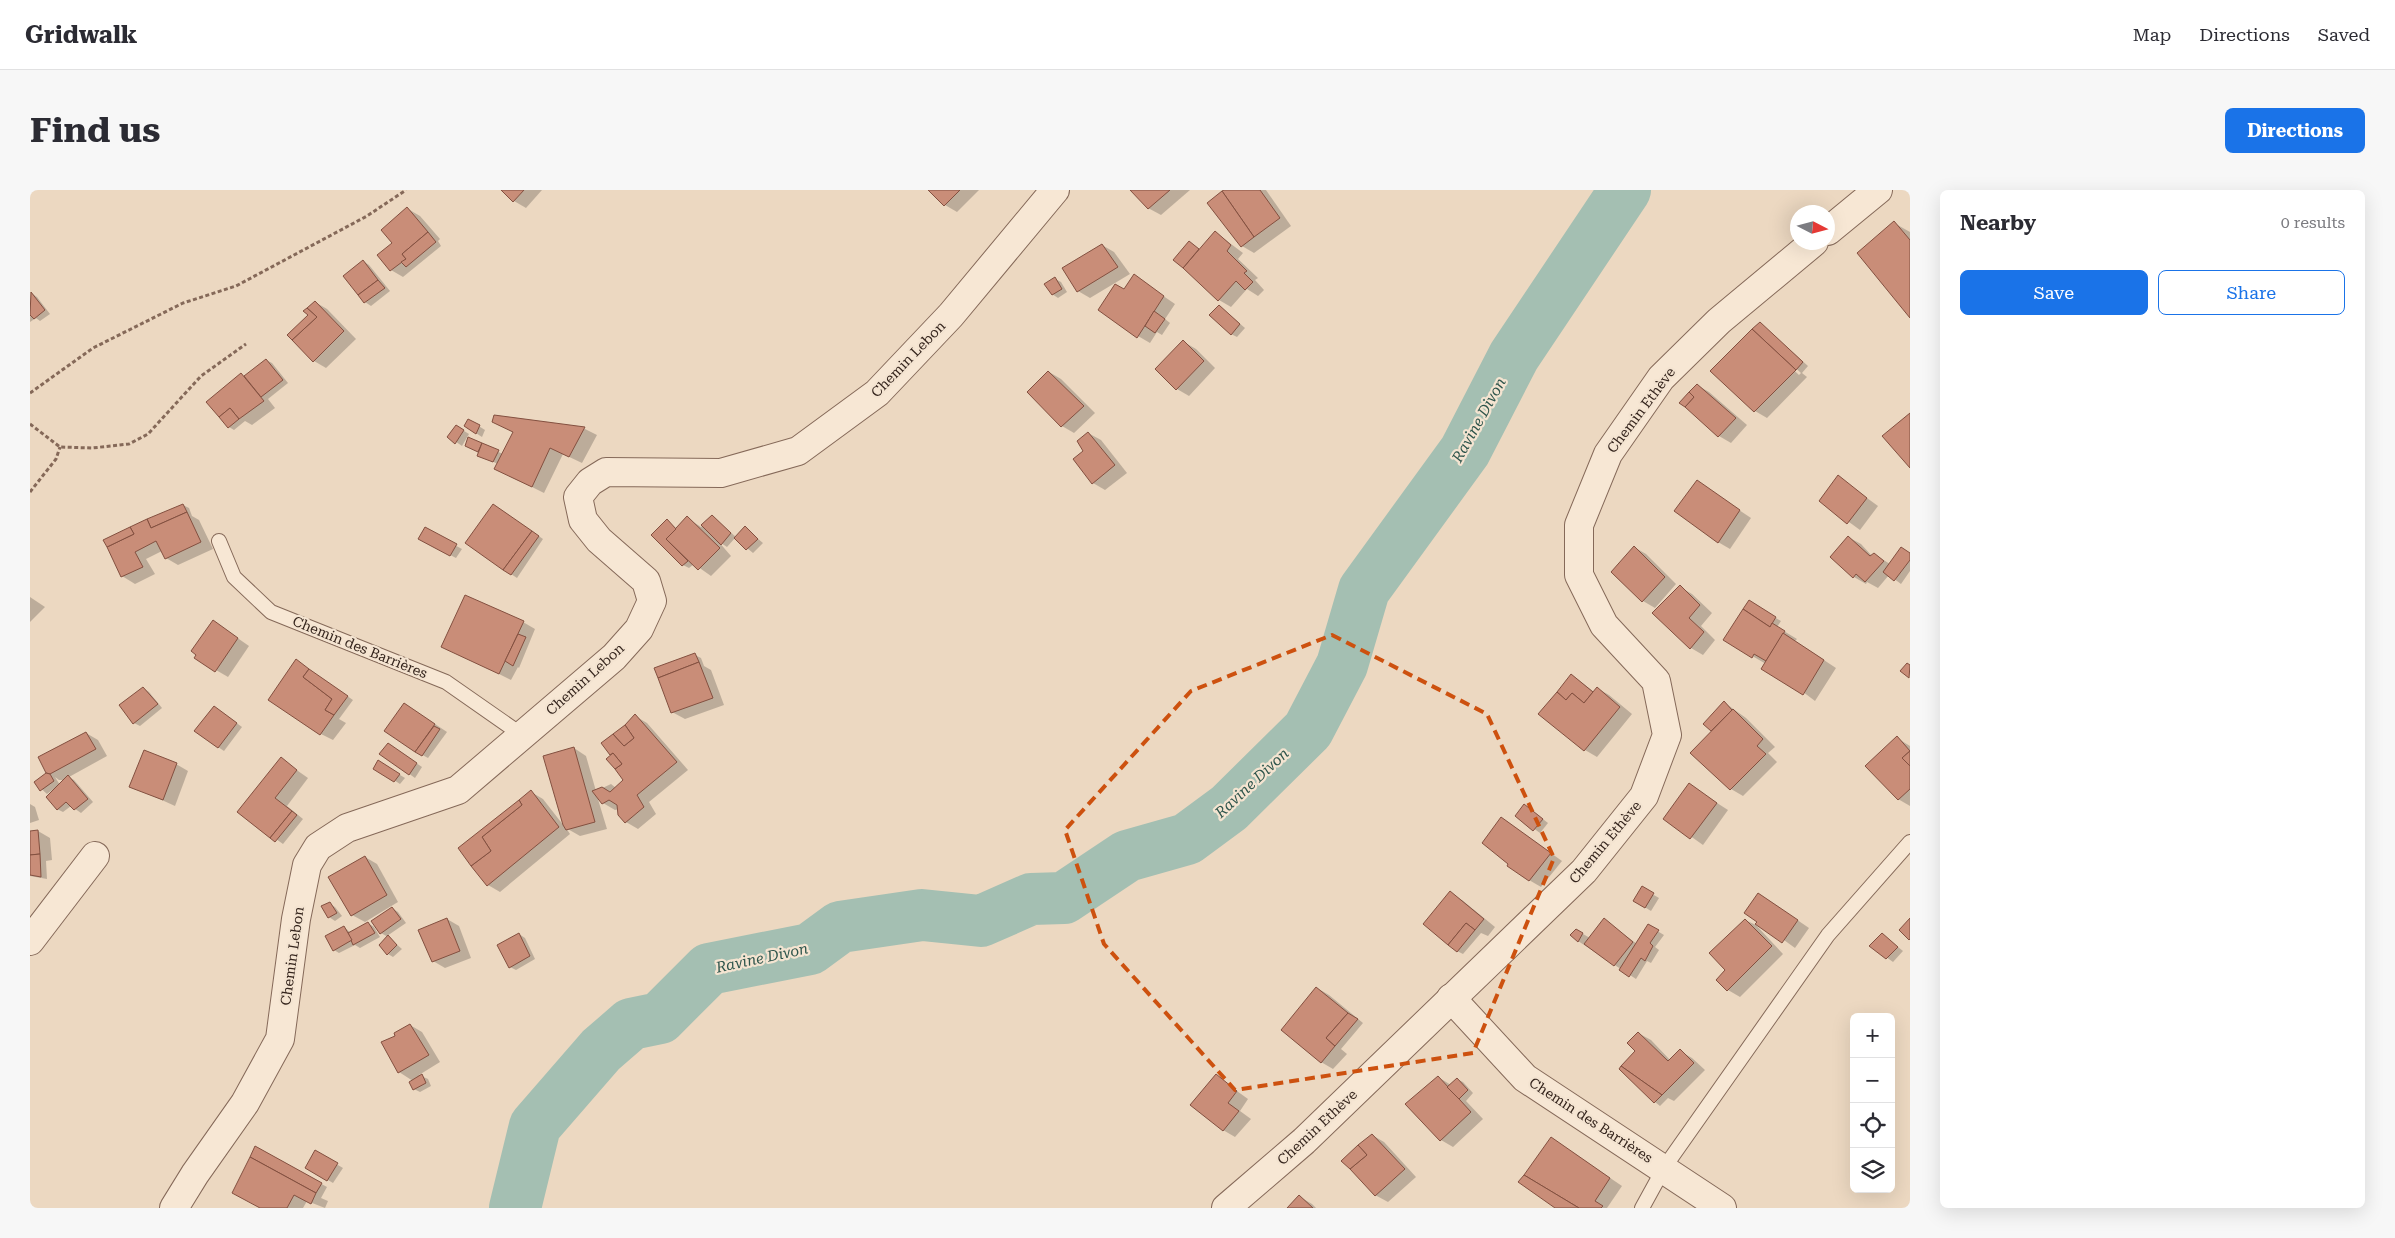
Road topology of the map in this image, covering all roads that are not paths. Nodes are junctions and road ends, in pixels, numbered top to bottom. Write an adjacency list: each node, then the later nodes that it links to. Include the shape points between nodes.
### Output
1 (1055, 190): 6 (street, Chemin Lebon, via 951,315 877,393 798,452 721,473 606,472 590,482 578,497 583,520 599,540 646,581 652,601 639,629 614,656)
2 (1878, 190): 3 (street)
3 (1835, 225)
4 (1804, 250): 10 (street, Chemin Ethève, via 1719,321 1661,378 1608,454 1579,525 1579,576 1604,625 1656,681 1667,735 1644,796 1584,872)
5 (219, 541): 6 (lane, Chemin des Barrières, via 234,577 271,612 446,682)
6 (522, 735): 12 (street, Chemin Lebon, via 458,790 347,828 318,847 307,864 296,919 280,1039 245,1103)
7 (1910, 842): 11 (lane, via 1828,936)
8 (95, 856): 9 (street)
9 (30, 941)
10 (1451, 998): 11 (street, Chemin des Barrières, via 1526,1078); 13 (street, Chemin Ethève, via 1304,1141)
11 (1664, 1168): 14 (lane); 15 (street, Chemin des Barrières)
12 (174, 1208)
13 (1226, 1208)
14 (1642, 1208)
15 (1722, 1208)

